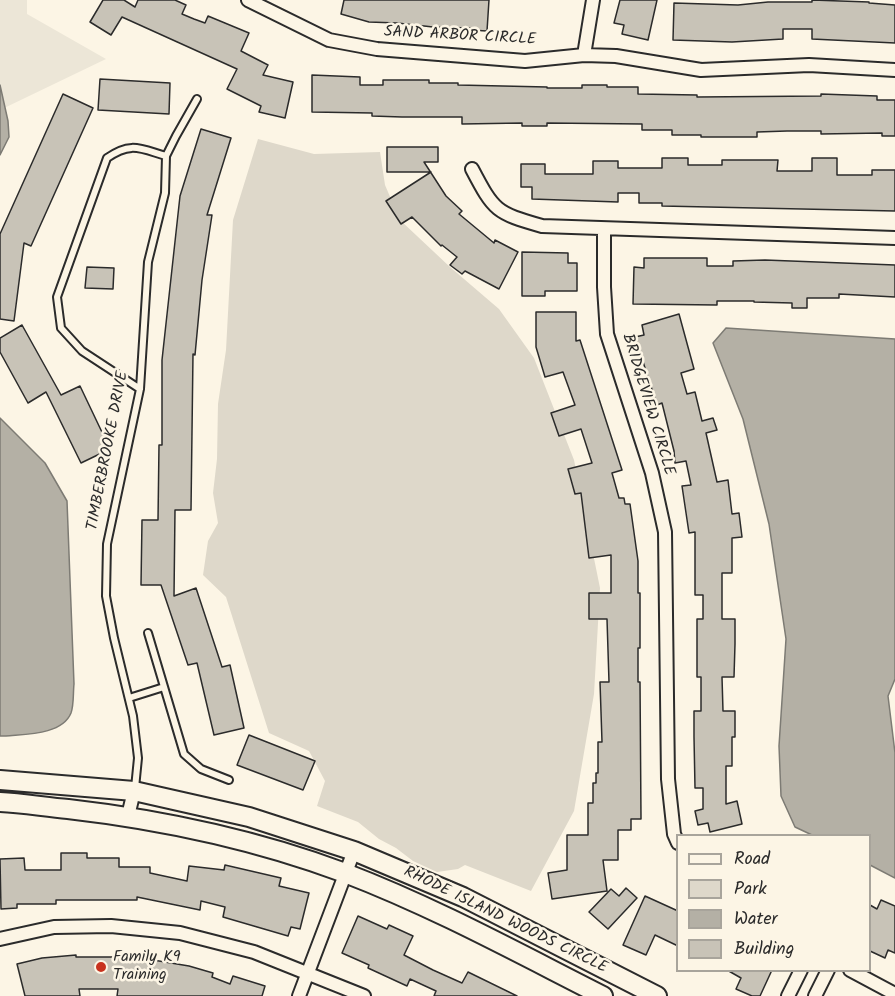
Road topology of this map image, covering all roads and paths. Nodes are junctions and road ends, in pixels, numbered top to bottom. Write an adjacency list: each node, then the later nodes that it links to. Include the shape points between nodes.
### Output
1 (248, 0): 3 (street, SAND ARBOR CIRCLE, via 329,40 377,49 525,61)
2 (593, 0): 3 (street)
3 (584, 54): 4 (street, SAND ARBOR CIRCLE, via 701,70 809,65)
4 (895, 70)
5 (197, 99): 6 (lane, TIMBERBROOKE DRIVE)
6 (166, 156): 10 (lane, TIMBERBROOKE DRIVE, via 165,193 148,262); 10 (lane, via 135,147 120,149 107,158 57,297 61,328 82,351)
7 (472, 169): 8 (street, via 488,200 507,216 542,226)
8 (604, 230): 9 (street); 19 (street, BRIDGEVIEW CIRCLE, via 608,334 652,473 665,532 668,779)
9 (895, 238)
10 (140, 389): 13 (lane, TIMBERBROOKE DRIVE, via 107,544 106,596)
11 (148, 633): 12 (lane)
12 (164, 687): 13 (lane); 15 (lane, via 184,754 201,769)
13 (129, 698): 16 (lane, TIMBERBROOKE DRIVE, via 138,758)
14 (0, 780): 16 (street, RHODE ISLAND WOODS CIRCLE)
15 (230, 780)
16 (134, 791): 18 (street, TIMBERBROOKE DRIVE); 20 (street, RHODE ISLAND WOODS CIRCLE, via 249,817)
17 (0, 802): 18 (street, RHODE ISLAND WOODS CIRCLE)
18 (128, 816): 21 (street, RHODE ISLAND WOODS CIRCLE, via 201,829)
19 (676, 838)
20 (354, 851): 21 (street); 31 (street, RHODE ISLAND WOODS CIRCLE, via 463,897)
21 (346, 873): 26 (street); 30 (street, RHODE ISLAND WOODS CIRCLE, via 453,920)
22 (0, 939): 26 (street, via 54,927 111,926 180,933 255,952)
23 (800, 972): 32 (street)
24 (827, 972): 33 (street)
25 (854, 972): 27 (street)
26 (308, 973): 28 (street); 29 (street)
27 (895, 994)
28 (299, 996)
29 (364, 996)
30 (603, 996)
31 (657, 996)
32 (788, 996)
33 (815, 996)

